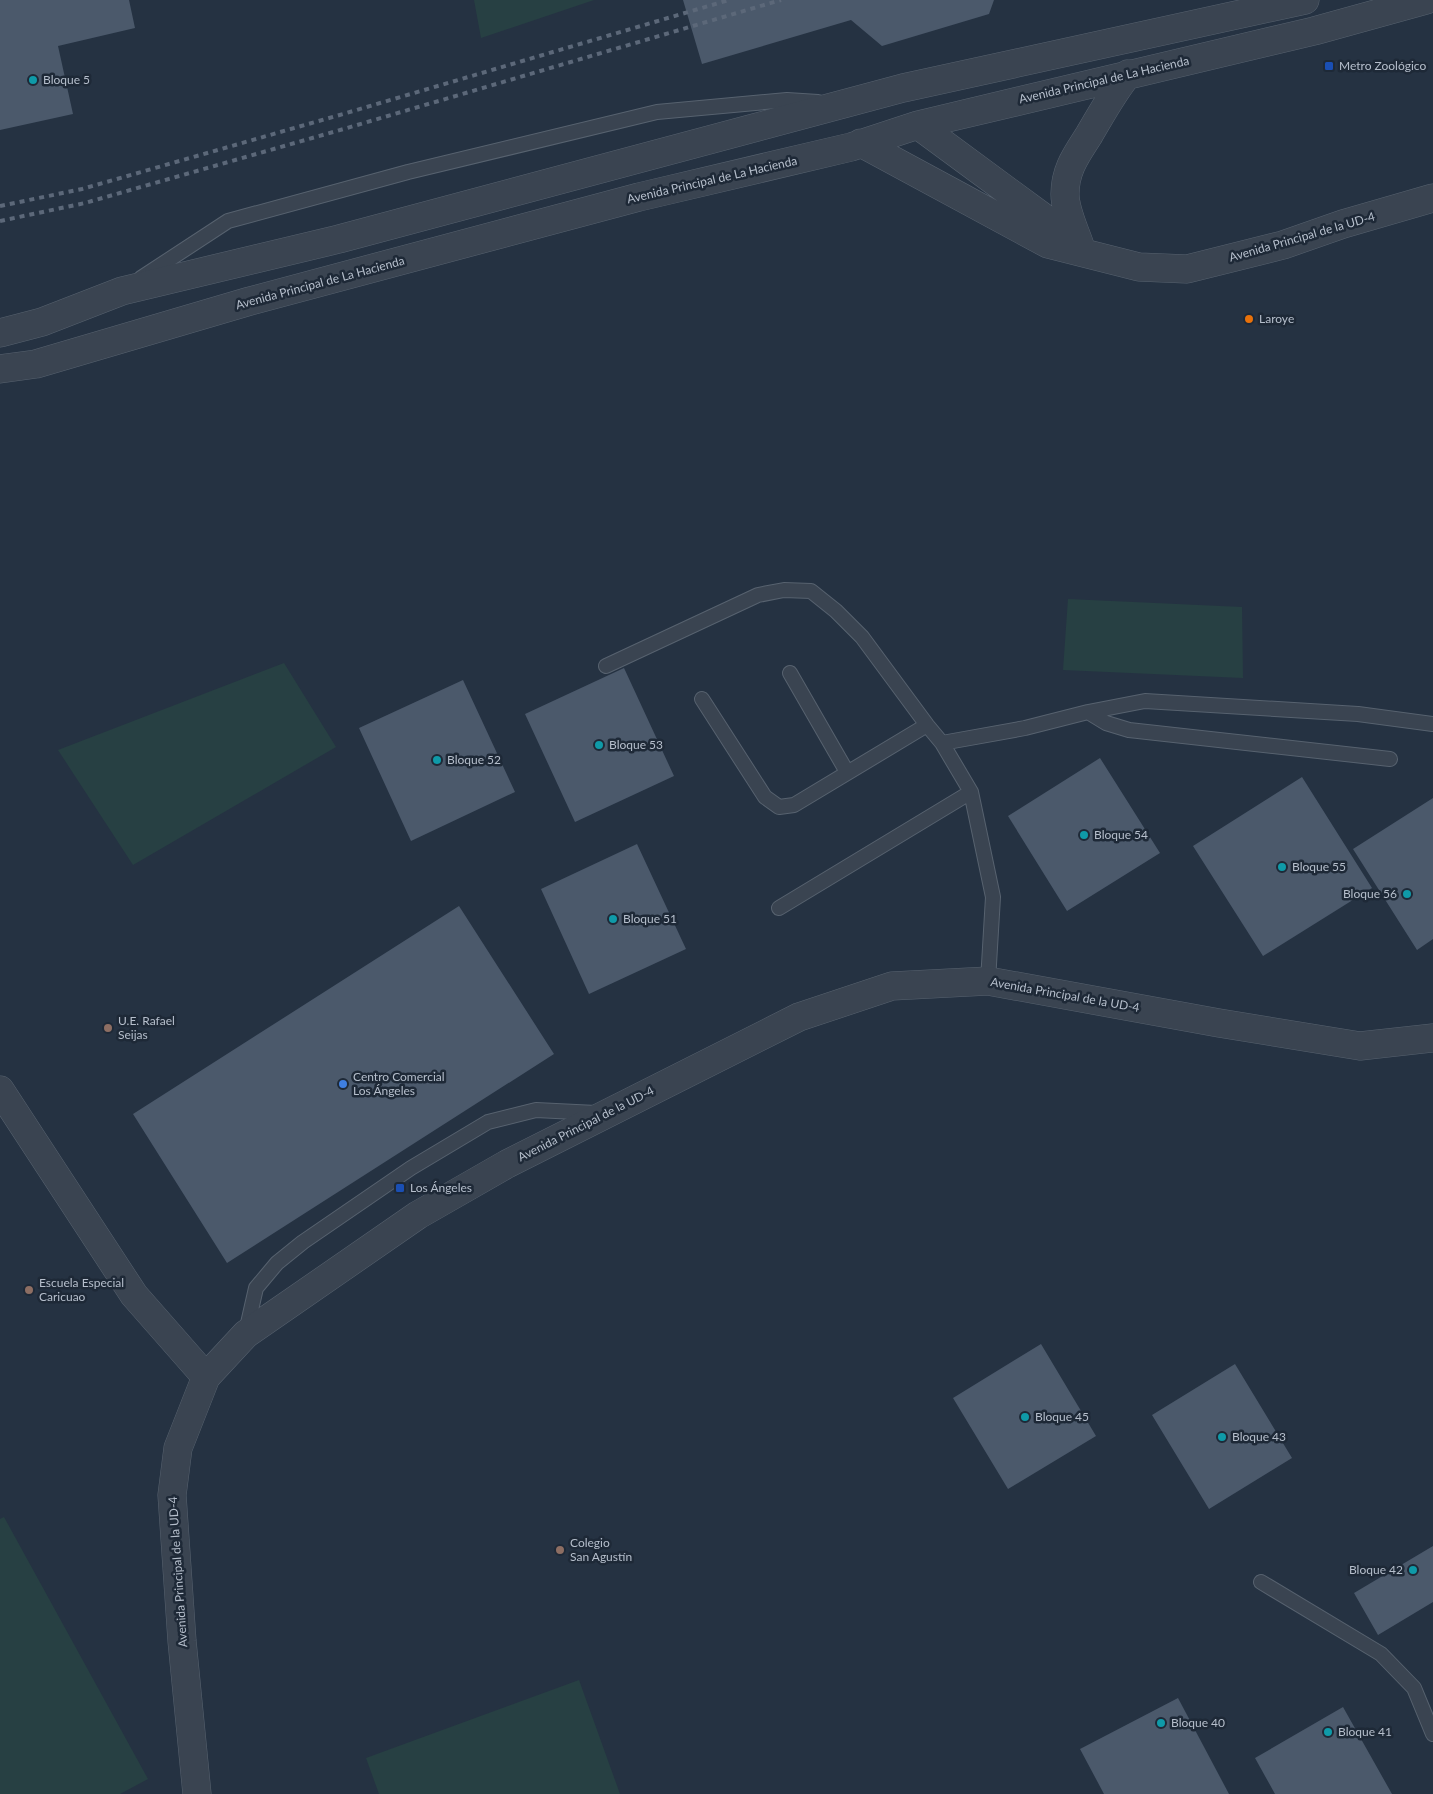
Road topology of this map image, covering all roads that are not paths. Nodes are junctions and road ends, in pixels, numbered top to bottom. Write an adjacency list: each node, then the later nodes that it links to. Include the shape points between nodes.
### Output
1 (1305, 0): 3 (street)
2 (1426, 0): 4 (street, Avenida Principal de La Hacienda, via 1314,31)
3 (1281, 3): 5 (street)
4 (1128, 74): 7 (street, Avenida Principal de La Hacienda); 10 (street, via 1078,150 1069,171 1065,195)
5 (903, 88): 6 (street); 7 (street)
6 (844, 104): 8 (street); 11 (street, via 339,238); 11 (lane, via 787,100 657,112 408,172 228,221)
7 (918, 125): 8 (street, Avenida Principal de La Hacienda); 10 (street, via 1048,220)
8 (861, 144): 10 (street, Avenida Principal de la UD-4, via 1048,244); 13 (street, Avenida Principal de La Hacienda, via 630,199 250,301 36,364)
9 (1433, 198): 10 (street, Avenida Principal de la UD-4, via 1283,245 1187,269 1139,267)
10 (1082, 253)
11 (122, 290): 12 (street, via 42,322)
12 (0, 333)
13 (0, 369)
14 (606, 666): 19 (lane, via 758,595 784,590 811,591 862,637)
15 (790, 673): 22 (lane)
16 (702, 699): 22 (lane, via 765,797 779,807 794,805)
17 (1088, 712): 18 (lane, via 1145,701 1358,714); 20 (lane, via 1025,728); 21 (lane, via 1106,723 1129,730)
18 (1433, 724)
19 (927, 725): 20 (lane); 22 (lane)
20 (942, 743): 23 (lane)
21 (1390, 759)
22 (847, 772)
23 (971, 792): 24 (lane); 25 (lane, via 994,897)
24 (779, 908)
25 (988, 981): 26 (street, Avenida Principal de la UD-4, via 1360,1046); 28 (street, Avenida Principal de la UD-4, via 892,986 799,1017)
26 (1433, 1038)
27 (0, 1090): 30 (street, via 134,1295)
28 (607, 1114): 29 (street, Avenida Principal de la UD-4, via 507,1164 418,1215); 29 (lane, via 536,1110 488,1122 411,1168 277,1263 256,1288)
29 (246, 1334): 30 (street, Avenida Principal de la UD-4)
30 (206, 1377): 33 (street, Avenida Principal de la UD-4, via 178,1448 172,1495)
31 (1261, 1582): 32 (lane, via 1381,1654 1414,1688)
32 (1433, 1734)
33 (197, 1794)

